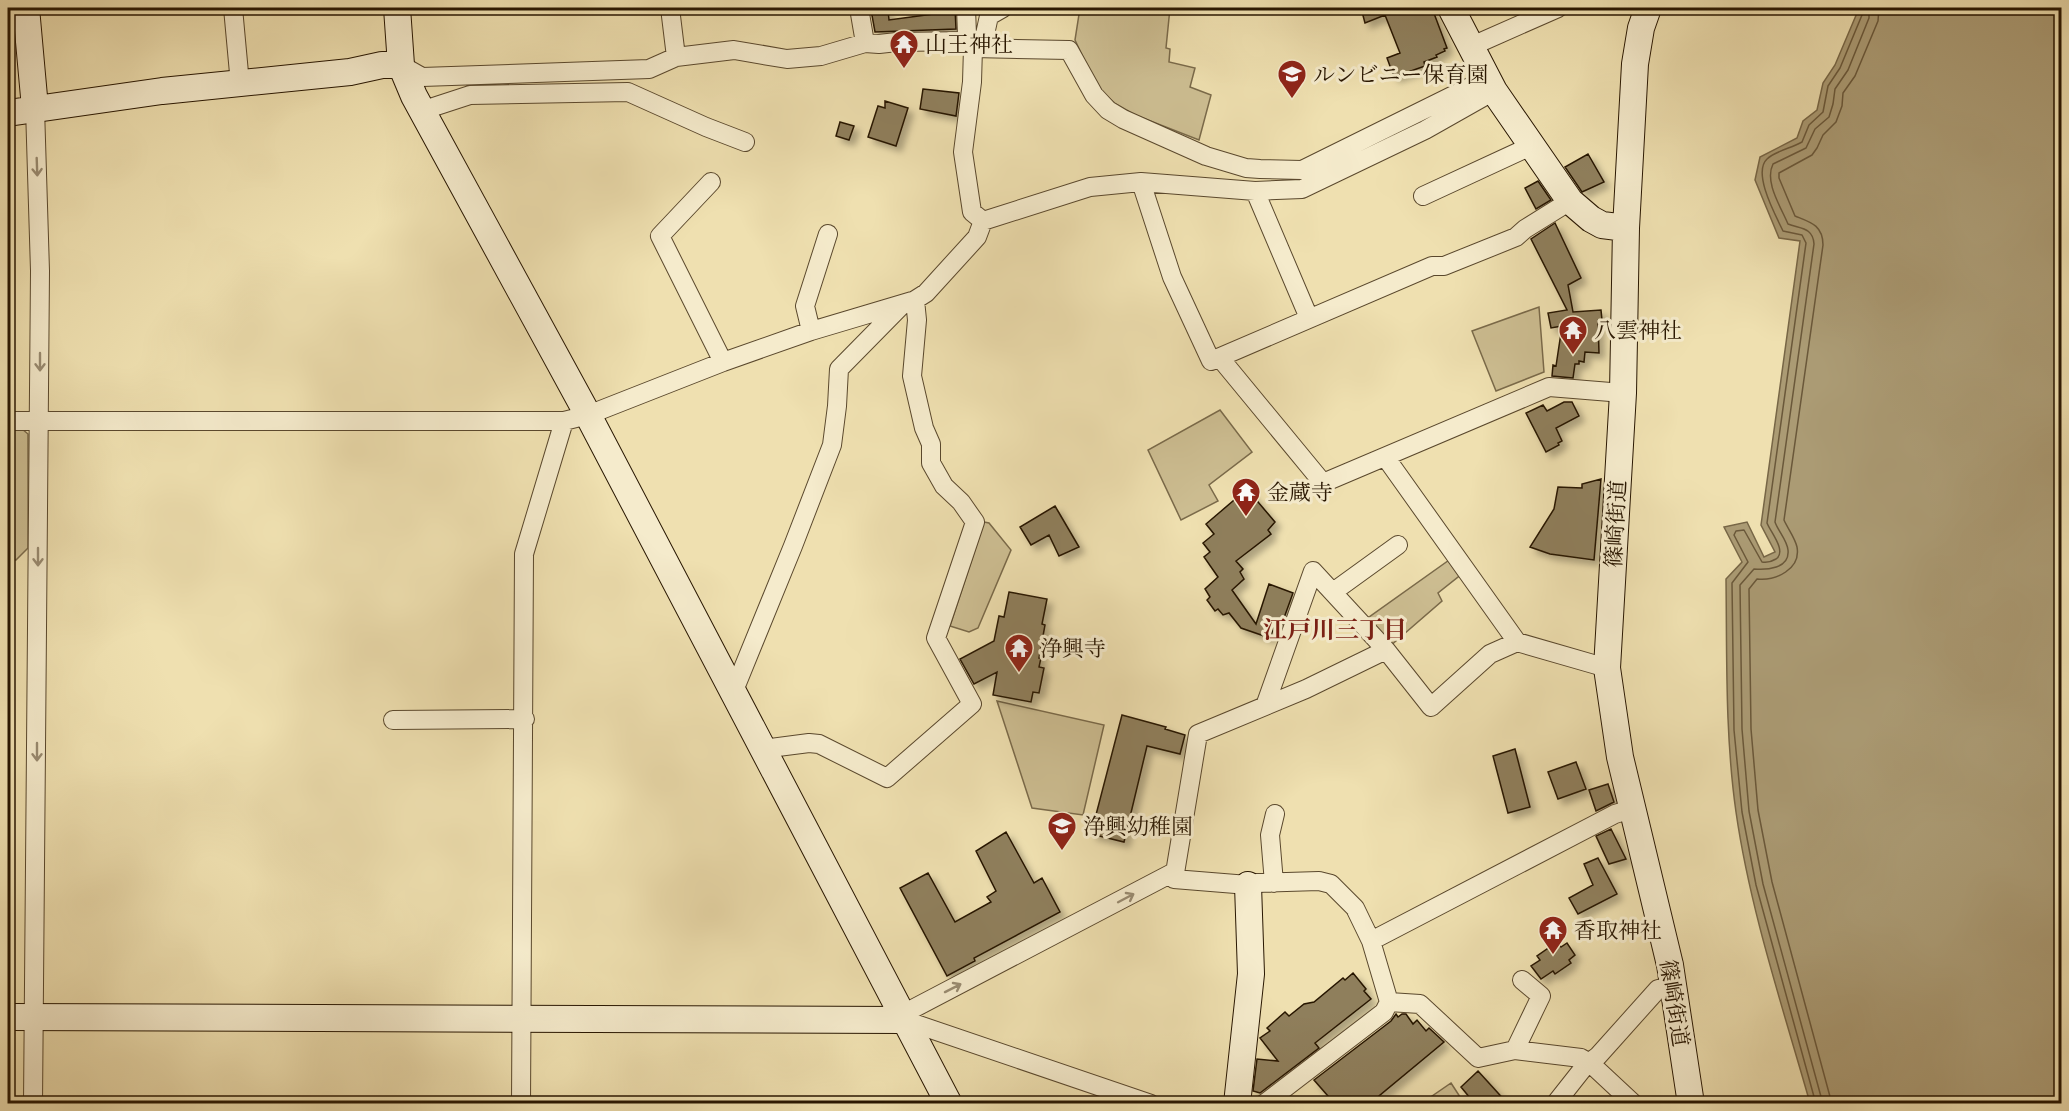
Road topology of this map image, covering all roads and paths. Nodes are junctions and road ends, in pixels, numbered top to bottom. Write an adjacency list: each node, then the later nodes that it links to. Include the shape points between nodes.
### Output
1 (26, 8): 18 (street)
2 (233, 8): 16 (street)
3 (397, 8): 15 (street)
4 (670, 8): 14 (street)
5 (859, 8): 11 (street)
6 (966, 8): 12 (street, via 967,35)
7 (1003, 8): 12 (street, via 989,16 984,39)
8 (1451, 8): 13 (street)
9 (1558, 8): 13 (street)
10 (1648, 8): 29 (street, 篠崎街道, via 1635,64)
11 (865, 43): 12 (street); 14 (street, via 821,57 788,59 734,50)
12 (973, 45): 17 (street, via 1069,50 1094,94 1108,110 1206,156 1260,170 1302,170); 28 (street, via 963,152 972,212)
13 (1472, 46): 17 (street)
14 (676, 57): 15 (street, via 649,69 422,77)
15 (402, 65): 16 (street); 19 (street)
16 (240, 84): 18 (street)
17 (1486, 87): 22 (street); 25 (street, via 1425,130 1302,189)
18 (35, 108): 20 (street); 39 (street, one-way to 39)
19 (422, 111): 21 (street, via 470,95 628,92); 37 (street)
20 (8, 113)
21 (745, 142)
22 (1531, 146): 26 (street); 27 (street)
23 (711, 182): 35 (street, via 660,236)
24 (1142, 183): 25 (street); 28 (street, via 1090,187); 34 (street, via 1172,277 1211,361)
25 (1256, 191): 32 (street)
26 (1423, 196)
27 (1570, 201): 29 (street, via 1602,225); 32 (street, via 1516,237 1444,266 1432,266)
28 (983, 221): 31 (street, via 977,237 926,293)
29 (1626, 228): 36 (street, 篠崎街道)
30 (828, 234): 33 (street, via 805,306)
31 (909, 302): 33 (street); 46 (street, via 839,369 832,445); 50 (street, via 917,320 912,376 931,444 931,463 944,486 975,522 936,638 972,704 887,778 819,744)
32 (1309, 318): 34 (street)
33 (811, 331): 35 (street)
34 (1220, 358): 40 (street, via 1323,483)
35 (723, 362): 37 (street)
36 (1623, 393): 40 (street, via 1549,387); 45 (street, 篠崎街道)
37 (576, 418): 39 (street); 46 (street); 48 (street, via 524,554)
38 (8, 421): 39 (street)
39 (39, 422): 61 (street, one-way to 61)
40 (1386, 458): 43 (street)
41 (1398, 545): 42 (street)
42 (1333, 592): 44 (street); 47 (street, via 1313,571)
43 (1517, 642): 44 (street, via 1490,654 1431,707); 45 (street)
44 (1386, 650): 47 (street)
45 (1607, 668): 51 (street, 篠崎街道)
46 (733, 693): 50 (street)
47 (1265, 706): 53 (street, via 1198,734)
48 (525, 719): 49 (street); 63 (street)
49 (393, 720)
50 (762, 749): 62 (street)
51 (1632, 808): 56 (street); 58 (street, 篠崎街道)
52 (1275, 814): 54 (street, via 1270,835)
53 (1174, 872): 55 (street, via 1174,879); 62 (street, one-way to 53)
54 (1274, 883): 55 (street); 56 (street, via 1331,884 1356,908)
55 (1248, 885): 70 (street, via 1251,974)
56 (1371, 941): 59 (street)
57 (1522, 980): 64 (street, via 1541,996)
58 (1673, 986): 65 (street, via 1658,989); 74 (street, 篠崎街道)
59 (1389, 1002): 64 (street, via 1420,1004 1478,1058); 71 (street, via 1384,1012)
60 (8, 1017): 61 (street)
61 (33, 1017): 63 (street); 66 (street)
62 (902, 1018): 63 (street); 68 (street); 69 (street)
63 (522, 1019): 67 (street)
64 (1515, 1050): 65 (street, via 1581,1058)
65 (1590, 1064): 72 (street); 73 (street)
66 (33, 1104)
67 (521, 1104)
68 (949, 1104)
69 (1151, 1104)
70 (1237, 1104)
71 (1264, 1104)
72 (1556, 1104)
73 (1634, 1104)
74 (1691, 1104)

